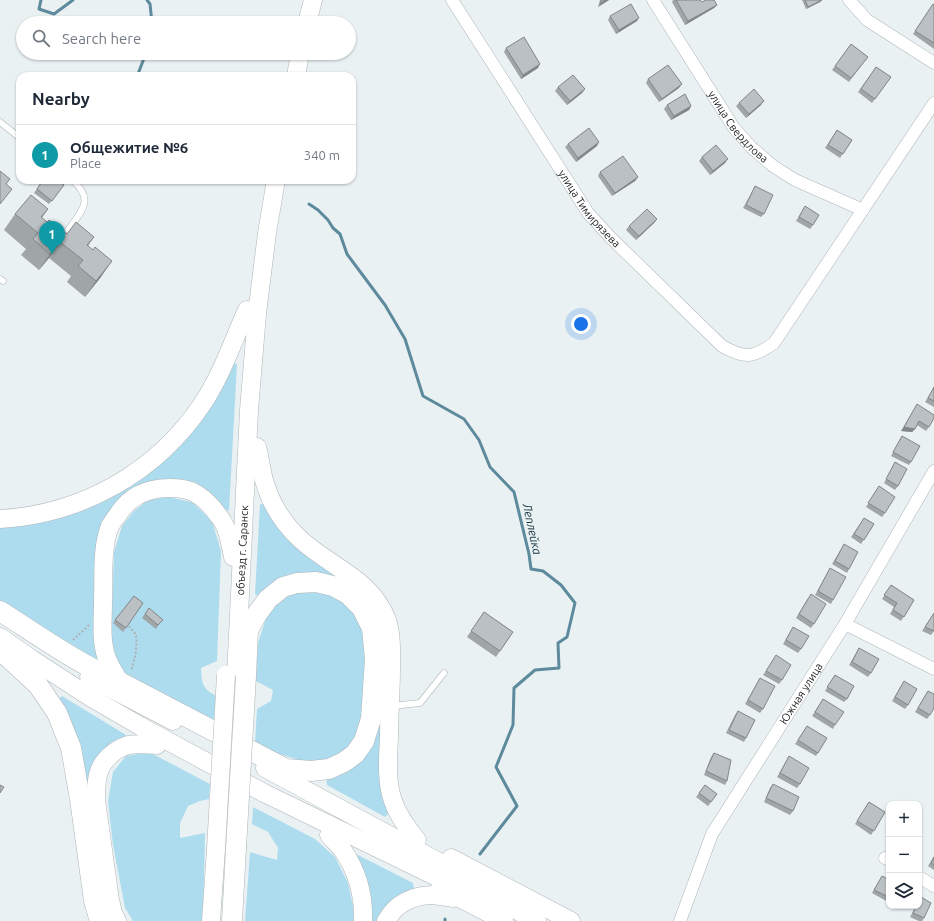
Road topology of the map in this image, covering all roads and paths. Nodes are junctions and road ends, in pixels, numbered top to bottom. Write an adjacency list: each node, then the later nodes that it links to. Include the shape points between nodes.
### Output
1 (313, 0): 5 (main road)
2 (452, 0): 15 (street, улица Тимирязева, via 588,213 722,346 734,353 748,356 774,343)
3 (653, 0): 15 (street, улица Свердлова, via 734,128 751,147 795,180)
4 (849, 0): 7 (street, via 867,20)
5 (309, 16)
6 (299, 60): 8 (main road)
7 (934, 63)
8 (297, 72)
9 (934, 103): 15 (street)
10 (0, 122): 11 (lane)
11 (16, 135)
12 (77, 184): 16 (lane, via 85,198 84,210)
13 (265, 184): 18 (main road)
14 (275, 184): 17 (main road, объезд г. Саранск)
15 (863, 210)
16 (68, 230)
17 (266, 242): 19 (main road, via 266,311); 33 (main road, объезд г. Саранск, via 249,410)
18 (247, 310): 21 (main road, via 220,374 204,402 188,424 158,455 103,493 40,514); 22 (main road)
19 (257, 447): 28 (main road); 35 (main road, via 264,480 281,517 300,539 366,588 384,614 391,642)
20 (934, 471): 26 (street, Южная улица)
21 (0, 519)
22 (233, 557): 24 (main road, via 228,534 219,516 205,500 190,491 176,488 147,490 121,509 110,525 104,561); 33 (main road)
23 (0, 610): 30 (main road)
24 (103, 617): 30 (path, via 88,625); 34 (main road, via 104,646 108,660 113,672)
25 (0, 624): 43 (main road, via 84,674 264,767 450,868)
26 (845, 624): 31 (street); 55 (street, Южная улица, via 712,834)
27 (129, 626): 34 (path, via 136,635 136,647 133,664)
28 (248, 630): 33 (main road); 37 (main road, via 268,599 283,588 297,583 316,582 333,586 348,594 362,608 372,628 375,658 371,719 364,741 355,754 329,769)
29 (0, 646): 36 (main road, via 129,730); 43 (main road, via 33,660 140,726 264,792 445,881); 45 (main road, via 38,685 57,713 71,748 94,900)
30 (63, 651): 34 (main road)
31 (934, 669)
32 (444, 673): 35 (lane, via 420,703)
33 (236, 675): 40 (main road, bridge)
34 (123, 684): 37 (main road)
35 (390, 706): 39 (main road, via 388,758 392,800 406,827)
36 (157, 745): 38 (main road, via 206,773); 46 (main road, via 142,744 118,750 108,757 98,775 96,800 110,900)
37 (286, 769): 39 (main road)
38 (329, 835): 44 (main road); 50 (main road, via 354,869 362,892)
39 (417, 840): 54 (main road)
40 (226, 849): 47 (main road); 48 (main road); 49 (main road)
41 (922, 879): 42 (street)
42 (934, 886)
43 (483, 893): 53 (main road)
44 (461, 899): 51 (main road, via 425,896 409,900 398,906); 52 (main road)
45 (100, 921)
46 (117, 921)
47 (211, 921)
48 (222, 921)
49 (232, 921)
50 (363, 921)
51 (386, 921)
52 (504, 921)
53 (537, 921)
54 (571, 921)
55 (680, 921)

